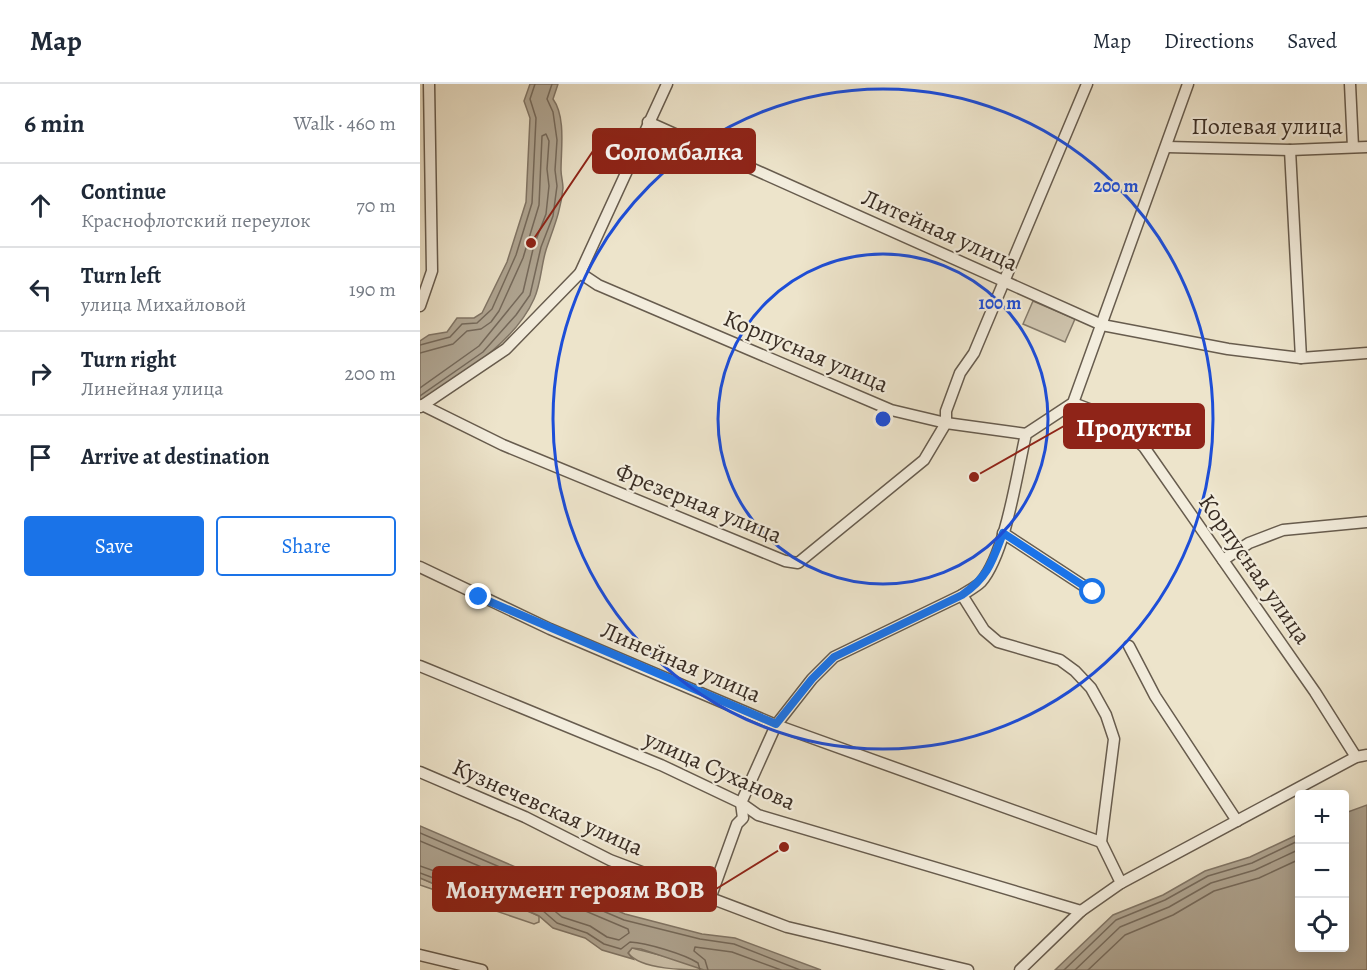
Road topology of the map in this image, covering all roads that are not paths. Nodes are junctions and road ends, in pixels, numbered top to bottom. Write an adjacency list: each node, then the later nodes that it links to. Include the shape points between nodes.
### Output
1 (429, 84): 13 (street, via 432,271)
2 (667, 84): 6 (street)
3 (1087, 84): 12 (street, Фрезерная улица)
4 (1188, 84): 7 (street)
5 (1350, 84): 8 (street)
6 (648, 122): 11 (street); 12 (street, Литейная улица)
7 (1167, 147): 10 (street, Полевая улица); 14 (street)
8 (1353, 147): 9 (street, Полевая улица); 10 (street, Полевая улица)
9 (1367, 147)
10 (1290, 150): 16 (street)
11 (580, 273): 18 (street, via 506,349); 19 (street, Корпусная улица, via 598,285 891,410)
12 (1004, 282): 14 (street, Литейная улица); 19 (street, Фрезерная улица, via 974,353 960,373 946,411)
13 (423, 301)
14 (1102, 325): 16 (street, Литейная улица, via 1228,349); 17 (street)
15 (1367, 353): 16 (street, Литейная улица)
16 (1301, 358)
17 (1073, 403): 20 (street); 23 (street, Корпусная улица, via 1113,418 1144,447)
18 (421, 406): 19 (street, Фрезерная улица, via 545,463 798,563 924,460)
19 (946, 423): 20 (street, Корпусная улица)
20 (1026, 434): 22 (street)
21 (1367, 522): 23 (street, via 1283,530 1248,543)
22 (1003, 533): 25 (street); 26 (street, via 988,571 980,583)
23 (1223, 560): 30 (street, Корпусная улица)
24 (420, 567): 29 (street, Линейная улица, via 561,633)
25 (1093, 592)
26 (962, 595): 29 (street, via 834,657); 34 (street, via 984,630 998,642 1060,660 1091,688 1114,740)
27 (1129, 646): 33 (street, via 1155,696)
28 (420, 666): 32 (street, улица Суханова)
29 (776, 724): 32 (street); 34 (street, Линейная улица)
30 (1362, 756): 33 (street)
31 (420, 772): 36 (street, Кузнечевская улица, via 525,817 610,860)
32 (741, 802): 36 (street, via 742,818); 37 (street, улица Суханова, via 758,815 817,834)
33 (1237, 821): 35 (street)
34 (1101, 842): 35 (street)
35 (1121, 883): 37 (street)
36 (711, 896): 40 (street, Кузнечевская улица, via 787,927)
37 (1081, 911): 41 (street)
38 (420, 955): 39 (street)
39 (482, 970)
40 (968, 970)
41 (1020, 970)

